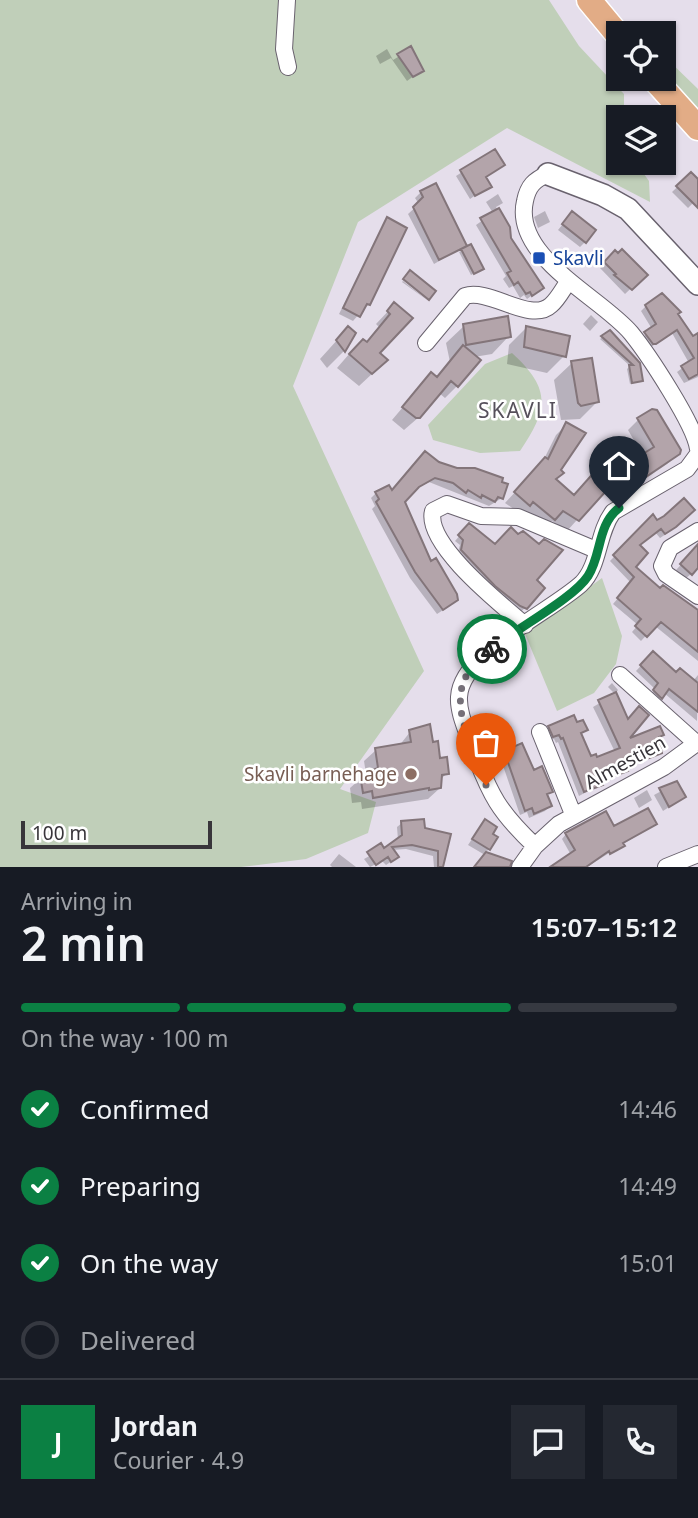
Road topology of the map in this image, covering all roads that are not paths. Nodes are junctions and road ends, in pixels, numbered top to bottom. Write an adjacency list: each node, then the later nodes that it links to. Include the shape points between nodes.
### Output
1 (287, 0): 4 (street, via 284,49)
2 (589, 0): 3 (main road)
3 (606, 21)
4 (288, 67)
5 (665, 91): 6 (main road)
6 (698, 128)
7 (548, 174): 8 (street, via 532,184 523,216 527,230); 9 (street, via 628,209)
8 (568, 282): 10 (street, via 551,306 537,311 480,295 465,296); 11 (street, via 630,331 665,385)
9 (698, 284)
10 (426, 343)
11 (698, 452): 13 (street, via 687,469 613,512)
12 (698, 531): 14 (street, via 670,548 662,566 666,574)
13 (596, 551): 15 (street, via 581,584); 15 (street, via 519,517 481,516 447,504 433,510 435,528 463,571)
14 (698, 596)
15 (525, 625): 20 (street, via 469,671 459,697 463,721 495,803)
16 (620, 675): 18 (street, Almestien)
17 (540, 732): 19 (street, Almestien)
18 (697, 743): 19 (street, Almestien, via 664,767)
19 (573, 814): 20 (street, Almestien)
20 (535, 846): 22 (street, Almestien)
21 (698, 854): 23 (street)
22 (520, 867)
23 (666, 867)

